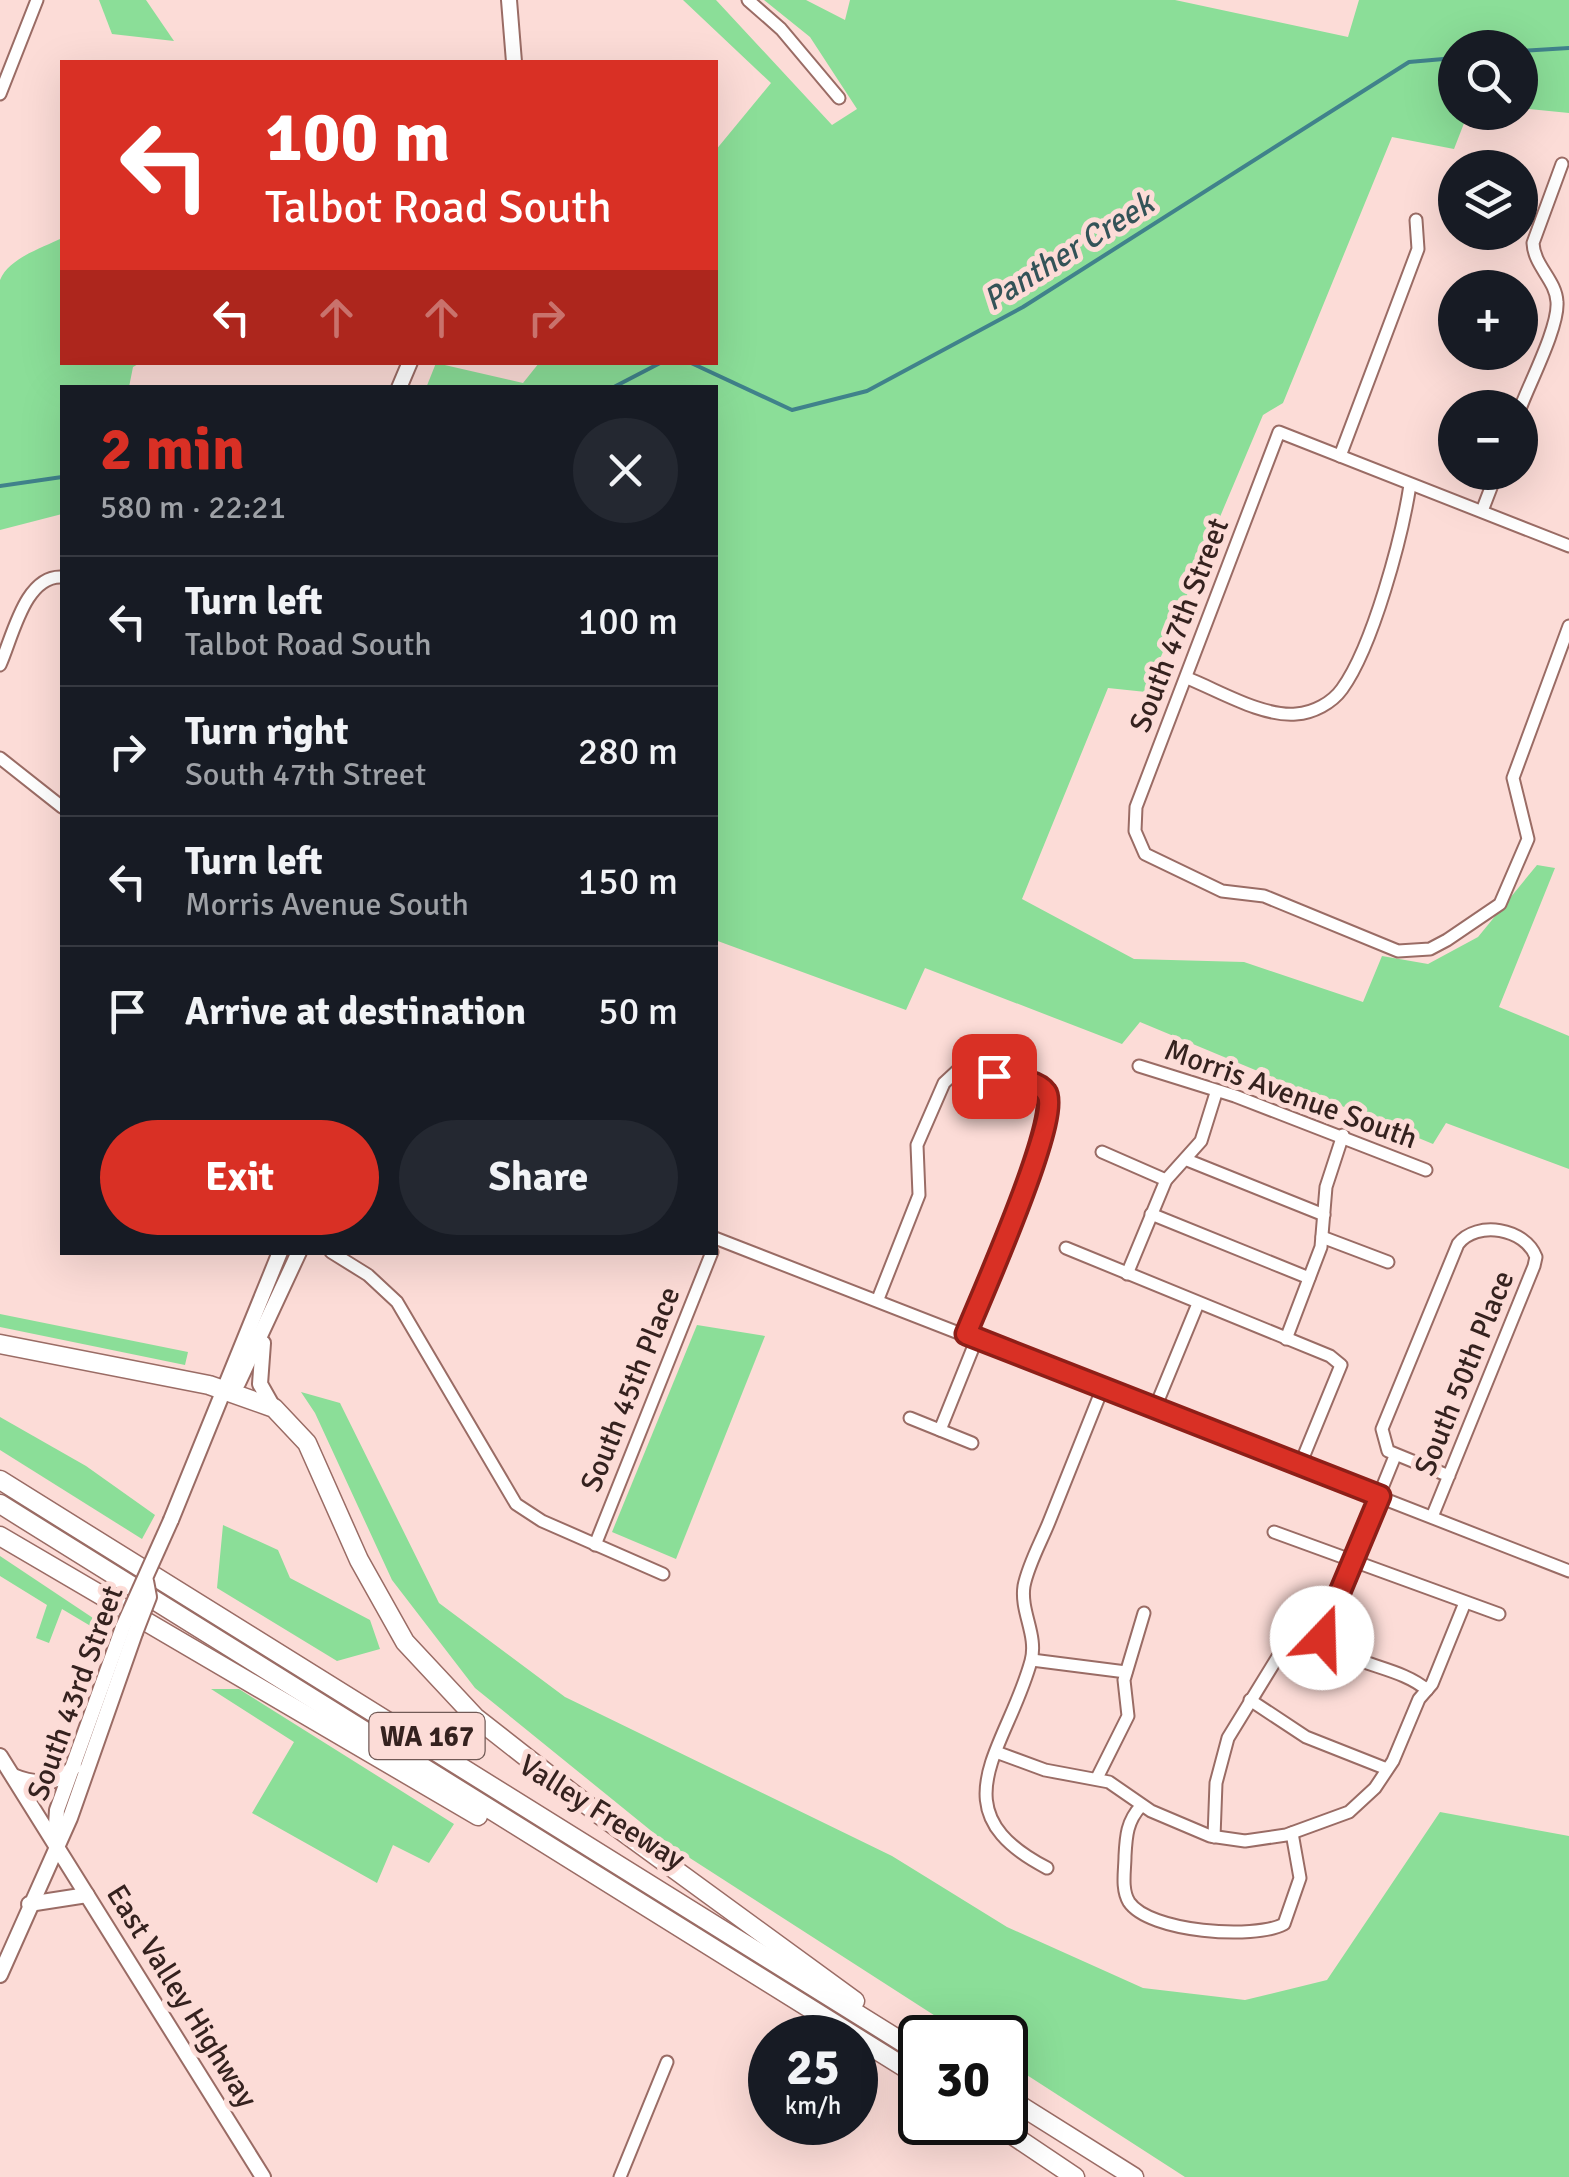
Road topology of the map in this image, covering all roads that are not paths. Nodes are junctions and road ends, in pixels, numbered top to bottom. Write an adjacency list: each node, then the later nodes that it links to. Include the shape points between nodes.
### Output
1 (37, 0): 5 (street)
2 (509, 0): 4 (main road)
3 (748, 0): 6 (street)
4 (514, 60)
5 (0, 94)
6 (839, 98)
7 (1562, 164): 9 (street, via 1533,243 1554,290 1556,312)
8 (1416, 220): 10 (street, via 1418,250)
9 (1527, 390)
10 (1340, 456): 11 (street); 18 (street, South 47th Street, via 1279,432)
11 (1410, 484): 13 (street); 18 (street, via 1392,568 1350,674 1332,700 1283,714)
12 (1490, 490): 13 (street)
13 (1482, 511): 14 (street)
14 (1569, 546)
15 (60, 577): 17 (street, via 34,588)
16 (1569, 626): 18 (street, South 47th Street, via 1514,772 1529,830 1504,897 1490,915 1430,949 1398,951 1264,896 1222,891 1154,861 1138,838 1136,807)
17 (0, 665)
18 (1187, 678)
19 (0, 758): 20 (street)
20 (60, 804)
21 (1139, 1066): 22 (street, Morris Avenue South)
22 (1216, 1093): 23 (street, Morris Avenue South); 25 (street, via 1201,1142)
23 (1343, 1135): 26 (street, Morris Avenue South); 29 (street, via 1330,1168)
24 (1102, 1152): 27 (street)
25 (1186, 1160): 27 (street); 29 (street)
26 (1426, 1170)
27 (1166, 1180): 28 (street)
28 (1151, 1214): 38 (street); 39 (street)
29 (1324, 1216): 30 (street)
30 (1322, 1237): 37 (street); 39 (street)
31 (718, 1245): 40 (street)
32 (1066, 1248): 38 (street)
33 (279, 1255): 47 (main road, South 43rd Street, via 226,1378)
34 (298, 1255): 42 (main road, South 43rd Street)
35 (336, 1255): 63 (street, via 396,1302 506,1494 528,1514)
36 (711, 1255): 63 (street, South 45th Place)
37 (1388, 1262)
38 (1126, 1274): 41 (street)
39 (1309, 1278): 44 (street)
40 (878, 1299): 43 (street); 43 (street, via 919,1195 917,1144 944,1083 958,1070 1042,1087 1050,1110)
41 (1197, 1306): 44 (street); 49 (street)
42 (265, 1332): 47 (main road, South 43rd Street, via 238,1384); 48 (main road, via 259,1376)
43 (972, 1336): 46 (street); 51 (street)
44 (1286, 1339): 54 (street, via 1342,1365)
45 (0, 1344): 47 (highway)
46 (1103, 1388): 49 (street); 72 (street, via 1025,1581)
47 (228, 1390): 48 (highway); 71 (main road, South 43rd Street, bridge, via 146,1582 136,1590)
48 (274, 1408): 91 (highway, via 307,1443 359,1560 406,1642 475,1717)
49 (1155, 1408): 54 (street)
50 (910, 1418): 51 (street)
51 (940, 1430): 52 (street)
52 (972, 1443)
53 (1395, 1456): 56 (street); 56 (street, South 50th Place, via 1382,1429 1458,1244 1489,1228 1533,1248 1534,1266); 58 (street)
54 (1300, 1465): 58 (street)
55 (0, 1470): 91 (highway, Valley Freeway / WA 167)
56 (1449, 1476): 60 (street, South 50th Place)
57 (0, 1480): 93 (highway)
58 (1380, 1496): 60 (street); 64 (street)
59 (0, 1504): 85 (highway, Valley Freeway / WA 167)
60 (1432, 1517): 65 (street)
61 (1274, 1532): 64 (street)
62 (0, 1536): 85 (highway, via 513,1838)
63 (595, 1545): 66 (street)
64 (1354, 1560): 67 (street); 70 (street, via 1332,1611)
65 (1569, 1571)
66 (663, 1574)
67 (1464, 1605): 69 (street); 74 (street)
68 (1144, 1613): 73 (street)
69 (1498, 1614)
70 (1317, 1626): 74 (street, via 1334,1649); 75 (street, via 1282,1650)
71 (129, 1630): 78 (main road, South 43rd Street); 86 (main road, South 43rd Street, via 70,1818)
72 (1032, 1660): 73 (street); 76 (street)
73 (1126, 1672): 81 (street, via 1128,1716)
74 (1427, 1690): 79 (street)
75 (1250, 1700): 79 (street, via 1306,1738); 84 (street, via 1219,1766)
76 (996, 1752): 81 (street, via 1045,1770); 87 (street, via 986,1793 990,1822 1012,1850)
77 (0, 1756): 80 (main road, East Valley Highway)
78 (74, 1767): 80 (main road, via 41,1783); 86 (main road, South 43rd Street, via 58,1810)
79 (1388, 1769): 83 (street, via 1350,1812)
80 (13, 1776): 86 (main road, East Valley Highway)
81 (1097, 1778): 82 (street)
82 (1141, 1806): 83 (street, via 1126,1834 1124,1889 1155,1920 1185,1926 1250,1934 1284,1924 1300,1878); 84 (street)
83 (1292, 1833): 84 (street, via 1245,1841)
84 (1214, 1836)
85 (533, 1837): 95 (highway, Valley Freeway / WA 167)
86 (55, 1844): 88 (main road, East Valley Highway); 89 (main road)
87 (1047, 1868)
88 (86, 1896): 89 (main road); 99 (main road, East Valley Highway)
89 (29, 1904): 90 (main road)
90 (0, 1975)
91 (855, 2001): 92 (highway, Valley Freeway / WA 167)
92 (898, 2029)
93 (898, 2039)
94 (667, 2062): 100 (street)
95 (898, 2063)
96 (1028, 2110): 103 (highway)
97 (1028, 2120): 102 (highway)
98 (1028, 2145): 101 (highway)
99 (263, 2177)
100 (620, 2177)
101 (1076, 2177)
102 (1119, 2177)
103 (1134, 2177)

